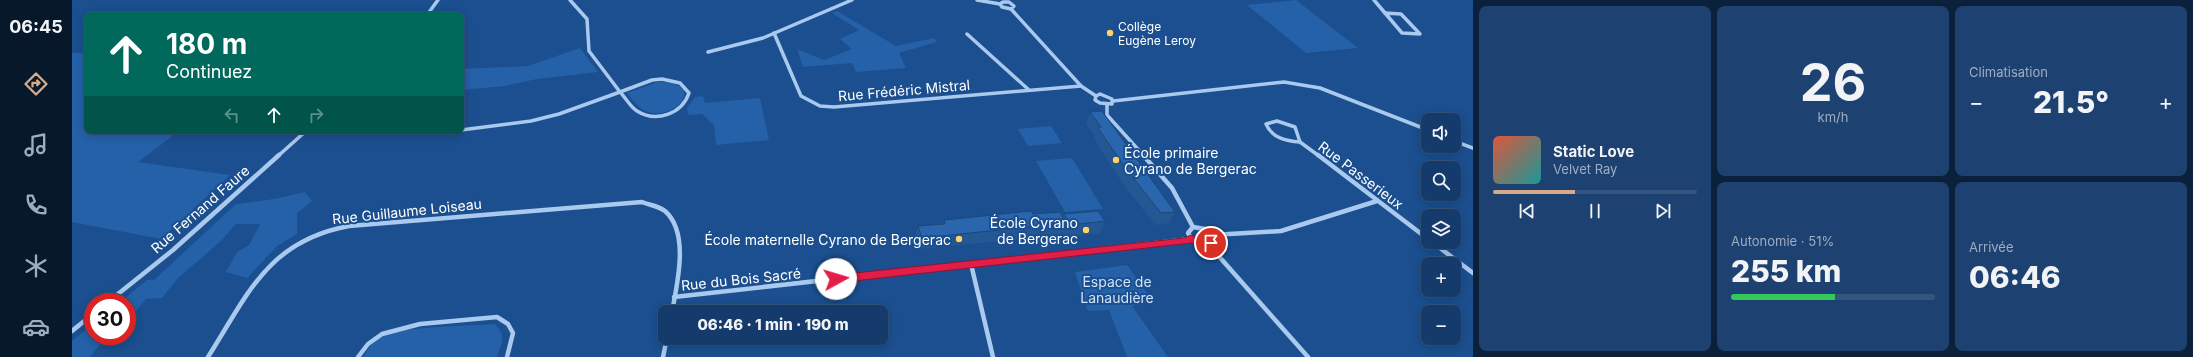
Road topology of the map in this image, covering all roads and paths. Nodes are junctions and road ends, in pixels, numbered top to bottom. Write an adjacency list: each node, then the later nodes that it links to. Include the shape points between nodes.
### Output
1 (438, 0): 9 (street)
2 (570, 0): 16 (street, via 587,19 589,51)
3 (852, 0): 11 (street)
4 (977, 0): 7 (street)
5 (1374, 0): 10 (street)
6 (1004, 1): 7 (street); 8 (street, via 1013,4)
7 (1000, 4): 8 (street)
8 (1011, 9): 14 (street)
9 (429, 12)
10 (1385, 13): 10 (street, via 1402,33 1420,34 1401,14)
11 (774, 33): 13 (street, via 748,43); 15 (street, Rue Frédéric Mistral, via 801,96 820,106 834,107)
12 (967, 34): 15 (street)
13 (708, 52)
14 (1081, 86): 15 (street, Rue Frédéric Mistral); 17 (street)
15 (1029, 90)
16 (620, 92): 16 (street, via 638,112 657,116 677,111 688,100 689,93 680,83 662,79 652,80); 21 (street, via 559,114)
17 (1096, 96): 18 (street, via 1107,95); 19 (street, via 1095,100)
18 (1113, 101): 19 (street); 20 (street, via 1284,82 1320,88)
19 (1107, 105): 27 (street, via 1107,115 1172,188)
20 (1421, 127)
21 (464, 130)
22 (303, 134): 35 (street, Rue Fernand Faure, via 173,250)
23 (1300, 142): 23 (street, Rue Passerieux, via 1295,127 1289,123 1273,120 1266,124 1272,133 1280,138); 26 (street, Rue Passerieux)
24 (1461, 144): 25 (street)
25 (1473, 148)
26 (1377, 201): 28 (street, Rue Passerieux); 29 (street, via 1281,231)
27 (1193, 227): 29 (street, via 1202,228); 30 (street, via 1188,233)
28 (1421, 234)
29 (1212, 235): 31 (street, via 1212,242)
30 (1191, 239): 31 (street, via 1197,243); 33 (street, Rue du Bois Sacré)
31 (1208, 244): 46 (street)
32 (1441, 249): 34 (street)
33 (971, 264): 36 (street, Rue du Bois Sacré); 45 (street)
34 (1473, 273)
35 (119, 293)
36 (674, 297): 37 (street); 41 (street, Rue Guillaume Loiseau, via 681,244 676,225 665,211 642,202 349,226 327,230 298,242 280,256 261,275)
37 (673, 305)
38 (84, 321): 39 (street)
39 (72, 331)
40 (666, 345): 44 (street)
41 (208, 357)
42 (358, 357): 43 (street, via 362,349 377,335 400,326 497,317 508,324 513,333)
43 (507, 357)
44 (663, 357)
45 (993, 357)
46 (1308, 357)

